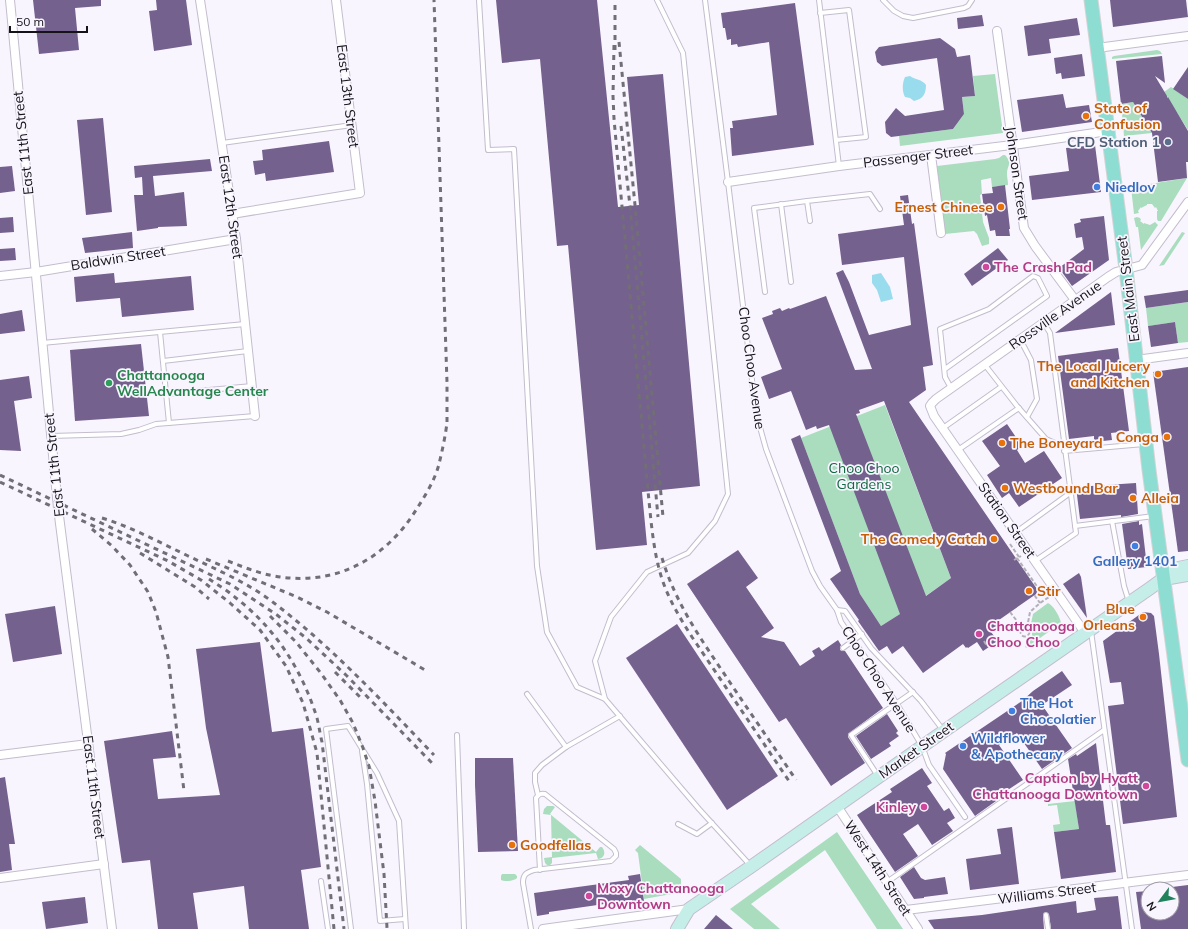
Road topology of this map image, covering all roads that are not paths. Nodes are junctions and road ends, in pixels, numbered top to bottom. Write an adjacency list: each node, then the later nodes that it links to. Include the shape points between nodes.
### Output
1 (10, 0): 32 (street, East 11th Street)
2 (200, 0): 18 (street, East 12th Street)
3 (336, 0): 15 (street, East 13th Street)
4 (479, 0): 79 (lane, via 488,150 514,148 537,566 547,632 577,687)
5 (657, 0): 79 (lane, via 682,53 728,494 715,521 688,552 647,572 611,616 595,661)
6 (705, 0): 22 (lane, Choo Choo Avenue)
7 (819, 0): 11 (lane)
8 (883, 0): 9 (lane, via 894,11 913,18 964,8)
9 (972, 0)
10 (1091, 0): 14 (main road, East Main Street)
11 (820, 13): 17 (lane); 17 (lane, via 849,10 866,137)
12 (997, 31): 19 (street, Johnson Street)
13 (1188, 36): 14 (street)
14 (1097, 48): 16 (main road, East Main Street)
15 (352, 125): 18 (lane); 27 (street, East 13th Street, via 360,193)
16 (1108, 131): 19 (street, Passenger Street); 31 (main road, East Main Street)
17 (836, 140): 21 (lane)
18 (222, 143): 27 (street, East 12th Street)
19 (1013, 144): 20 (street, Passenger Street); 36 (street, Johnson Street, via 1024,228)
20 (931, 155): 21 (street, Passenger Street); 29 (street)
21 (839, 166): 22 (street, Passenger Street)
22 (728, 182): 72 (lane, Choo Choo Avenue, via 758,424 812,571)
23 (807, 201): 25 (lane); 26 (lane, via 870,194); 28 (lane)
24 (1188, 202): 31 (street, Rossville Avenue, via 1142,265)
25 (781, 204): 34 (lane); 35 (lane, via 754,208)
26 (880, 208)
27 (232, 214): 30 (street, East 12th Street)
28 (810, 221)
29 (941, 233)
30 (236, 238): 32 (street, Baldwin Street); 38 (street, East 12th Street)
31 (1126, 269): 36 (street, Rossville Avenue, via 1116,272); 44 (main road, East Main Street)
32 (36, 272): 33 (street, Baldwin Street); 41 (street, East 11th Street)
33 (0, 276)
34 (791, 282)
35 (765, 292)
36 (1075, 300): 37 (street, Rossville Avenue)
37 (1043, 323): 40 (street, Rossville Avenue); 60 (lane, via 1050,333)
38 (245, 324): 39 (lane); 42 (street, East 12th Street)
39 (160, 332): 41 (lane); 45 (lane)
40 (1020, 339): 46 (street, Rossville Avenue); 55 (lane, via 1031,360 1036,399)
41 (42, 343): 58 (street, East 11th Street)
42 (248, 352): 45 (lane); 48 (street, East 12th Street)
43 (1188, 352): 44 (street)
44 (1136, 360): 59 (main road, East Main Street)
45 (162, 362): 51 (lane)
46 (985, 364): 49 (lane); 50 (street, Rossville Avenue)
47 (944, 369): 47 (lane, via 1047,296 1038,278 1033,276 989,309 940,329); 50 (lane)
48 (252, 386): 51 (lane); 54 (street, East 12th Street)
49 (1002, 387): 53 (lane); 57 (lane)
50 (951, 389): 52 (street, Rossville Avenue)
51 (166, 394): 56 (lane)
52 (930, 406): 57 (street, Station Street)
53 (1018, 408): 55 (lane); 61 (lane)
54 (255, 416): 56 (lane)
55 (1026, 416): 60 (lane, via 1046,439)
56 (169, 423): 58 (lane, via 121,434)
57 (942, 428): 61 (street, Station Street)
58 (51, 436): 86 (street, East 11th Street)
59 (1147, 443): 60 (lane); 63 (main road, East Main Street)
60 (1064, 449): 62 (lane)
61 (958, 450): 66 (street, Station Street)
62 (1070, 493): 65 (lane); 66 (lane)
63 (1156, 516): 64 (lane); 70 (main road, East Main Street)
64 (1112, 521): 65 (lane); 71 (lane)
65 (1075, 526): 67 (lane, via 1076,533)
66 (1015, 533): 67 (street, Station Street)
67 (1035, 561): 73 (street, Station Street)
68 (1188, 566): 70 (main road, Market Street, via 1178,568)
69 (1188, 575): 70 (main road)
70 (1163, 579): 71 (main road, Market Street); 82 (main road, East Main Street)
71 (1129, 603): 73 (main road, Market Street)
72 (838, 610): 74 (lane, Choo Choo Avenue, via 845,612); 75 (lane, Choo Choo Avenue, via 841,622)
73 (1088, 631): 83 (lane); 84 (main road, Market Street)
74 (862, 634): 75 (lane); 77 (lane, Choo Choo Avenue, via 876,654)
75 (854, 640): 76 (lane); 80 (lane, Choo Choo Avenue)
76 (843, 648)
77 (913, 692): 80 (lane); 84 (lane, Choo Choo Avenue)
78 (527, 694): 88 (lane)
79 (605, 699): 81 (lane)
80 (897, 704): 87 (lane, Choo Choo Avenue); 92 (lane, via 851,735)
81 (620, 716): 88 (lane); 96 (lane)
82 (1185, 716): 91 (main road, East Main Street)
83 (1104, 730): 104 (lane); 105 (lane)
84 (944, 731): 87 (main road, Market Street)
85 (457, 735): 114 (lane)
86 (88, 744): 90 (street); 98 (street, East 11th Street)
87 (922, 746): 92 (main road, Market Street); 95 (lane, Choo Choo Avenue, via 929,765)
88 (566, 747): 93 (lane, via 535,773)
89 (361, 748): 109 (lane, via 377,773 399,821); 109 (lane, via 367,784 380,921); 112 (lane, via 348,726 326,729)
90 (0, 755)
91 (1188, 760)
92 (879, 777): 94 (main road, Market Street)
93 (538, 795): 100 (lane, via 536,798); 100 (lane, via 545,794 616,853 611,860)
94 (837, 806): 99 (main road, Market Street); 104 (street, West 14th Street)
95 (965, 818)
96 (712, 823): 97 (lane, via 697,834); 99 (lane)
97 (678, 824)
98 (104, 864): 102 (street); 110 (street, East 11th Street)
99 (752, 866): 106 (main road, Market Street)
100 (540, 870): 115 (lane, via 529,872 523,877)
101 (1188, 875): 105 (street, Williams Street)
102 (0, 878)
103 (321, 881): 111 (lane)
104 (887, 882): 107 (street, West 14th Street)
105 (1125, 883): 107 (street, Williams Street); 120 (lane)
106 (689, 909): 116 (street); 117 (main road, Market Street)
107 (906, 910): 118 (street, West 14th Street)
108 (1046, 915): 119 (lane)
109 (405, 919): 113 (lane)
110 (112, 929)
111 (328, 929)
112 (351, 929)
113 (406, 929)
114 (464, 929)
115 (531, 929)
116 (544, 929)
117 (677, 929)
118 (918, 929)
119 (1048, 929)
120 (1132, 929)

